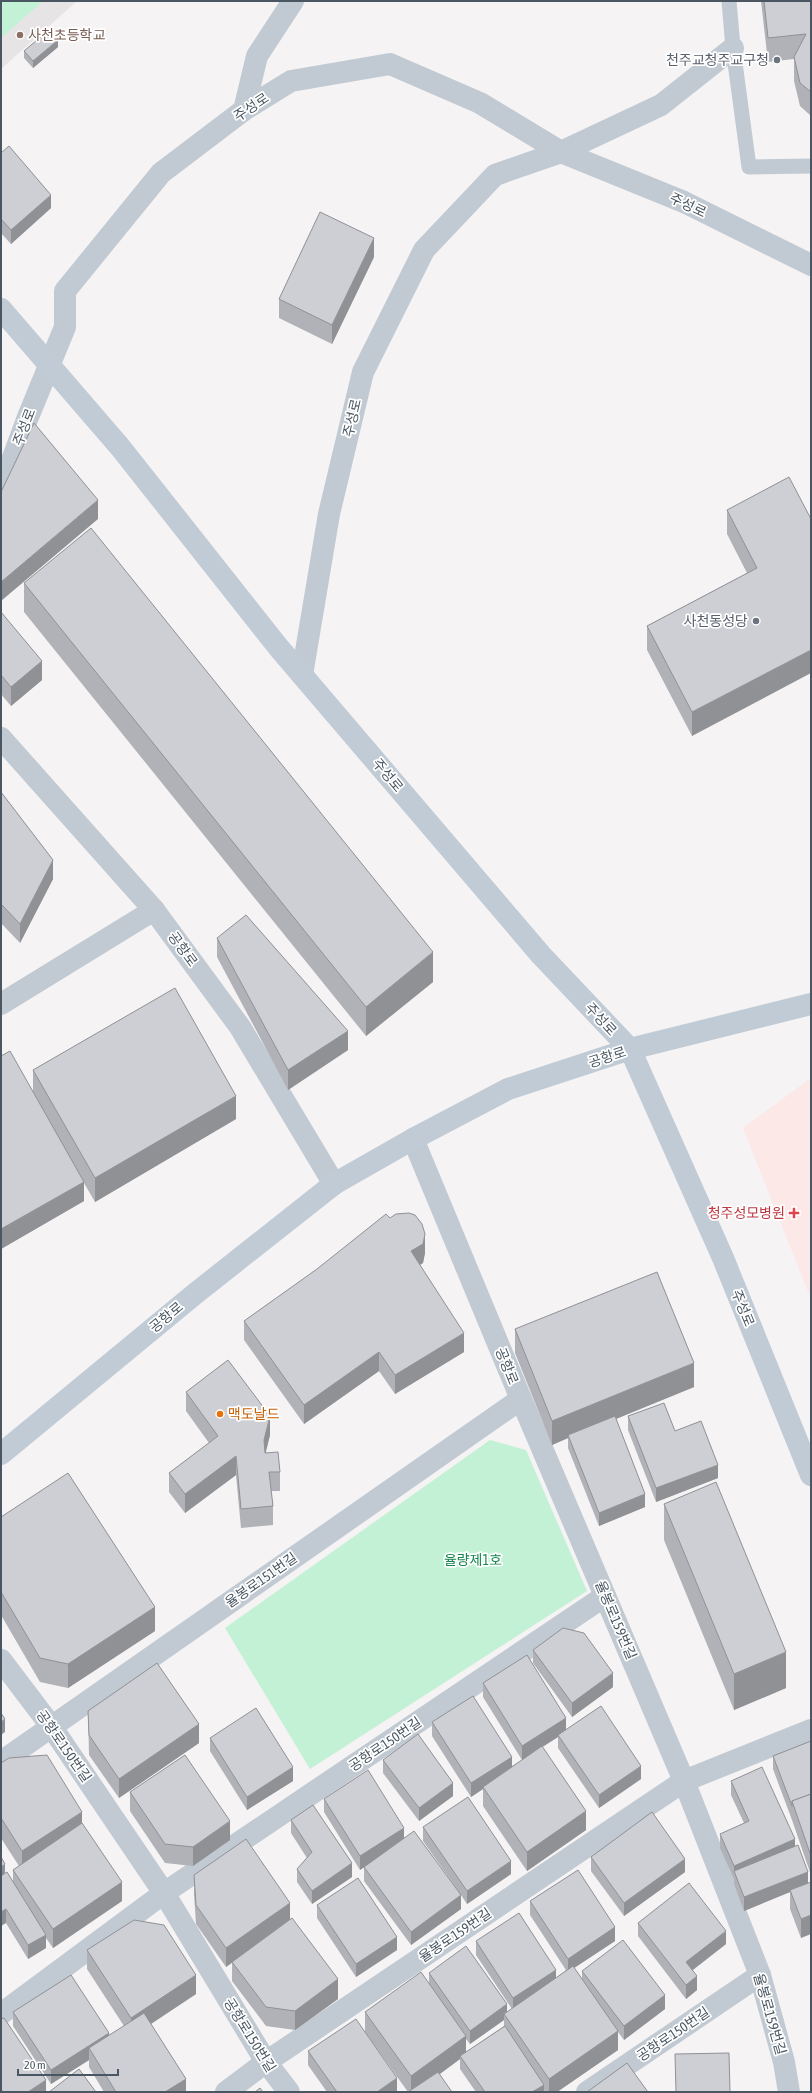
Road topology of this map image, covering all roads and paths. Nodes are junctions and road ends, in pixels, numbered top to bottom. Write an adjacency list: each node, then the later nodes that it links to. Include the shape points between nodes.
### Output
1 (294, 1): 4 (street, via 257,56)
2 (729, 1): 3 (lane)
3 (733, 48): 5 (street, 주성로, via 661,105); 6 (lane, via 749,167)
4 (244, 110): 5 (street, 주성로, via 291,81 390,64 480,103); 9 (street, 주성로, via 161,173 65,291 66,327)
5 (561, 152): 7 (street, 주성로, via 684,202); 11 (street, 주성로, via 495,175 424,250 393,311 363,372 329,514)
6 (811, 166)
7 (811, 265)
8 (1, 309): 9 (street, 주성로)
9 (50, 365): 10 (street, 주성로); 11 (street, 주성로, via 120,447)
10 (1, 490)
11 (302, 675): 16 (street, 주성로, via 537,950)
12 (1, 738): 13 (street, 공항로)
13 (154, 910): 14 (street); 18 (street, 공항로, via 240,1027)
14 (1, 1004)
15 (811, 1004): 16 (street, 공항로)
16 (630, 1049): 17 (street, 공항로, via 508,1089); 22 (street, 주성로, via 723,1258)
17 (413, 1139): 18 (street, 공항로); 19 (street, 공항로)
18 (334, 1184): 20 (street, 공항로, via 196,1293)
19 (521, 1399): 21 (street, 공항로); 25 (street, 율봉로151번길)
20 (1, 1454)
21 (546, 1459): 23 (street, 율봉로159번길)
22 (811, 1475)
23 (606, 1596): 28 (street, 율봉로159번길); 29 (street, 공항로150번길)
24 (1, 1660): 25 (street, 공항로150번길)
25 (51, 1726): 27 (street, 율봉로151번길); 29 (street, 공항로150번길)
26 (811, 1730): 28 (street, 율봉로159번길)
27 (1, 1762)
28 (684, 1781): 30 (street, 율봉로159번길); 32 (street, 율봉로159번길)
29 (164, 1893): 31 (street, 공항로150번길); 32 (street, 공항로150번길)
30 (760, 1975): 35 (street, 공항로150번길); 36 (street, 율봉로159번길, via 784,2062)
31 (1, 2014)
32 (266, 2062): 33 (street, 율봉로159번길); 34 (street, 공항로150번길)
33 (226, 2092)
34 (289, 2092)
35 (587, 2092)
36 (789, 2092)

